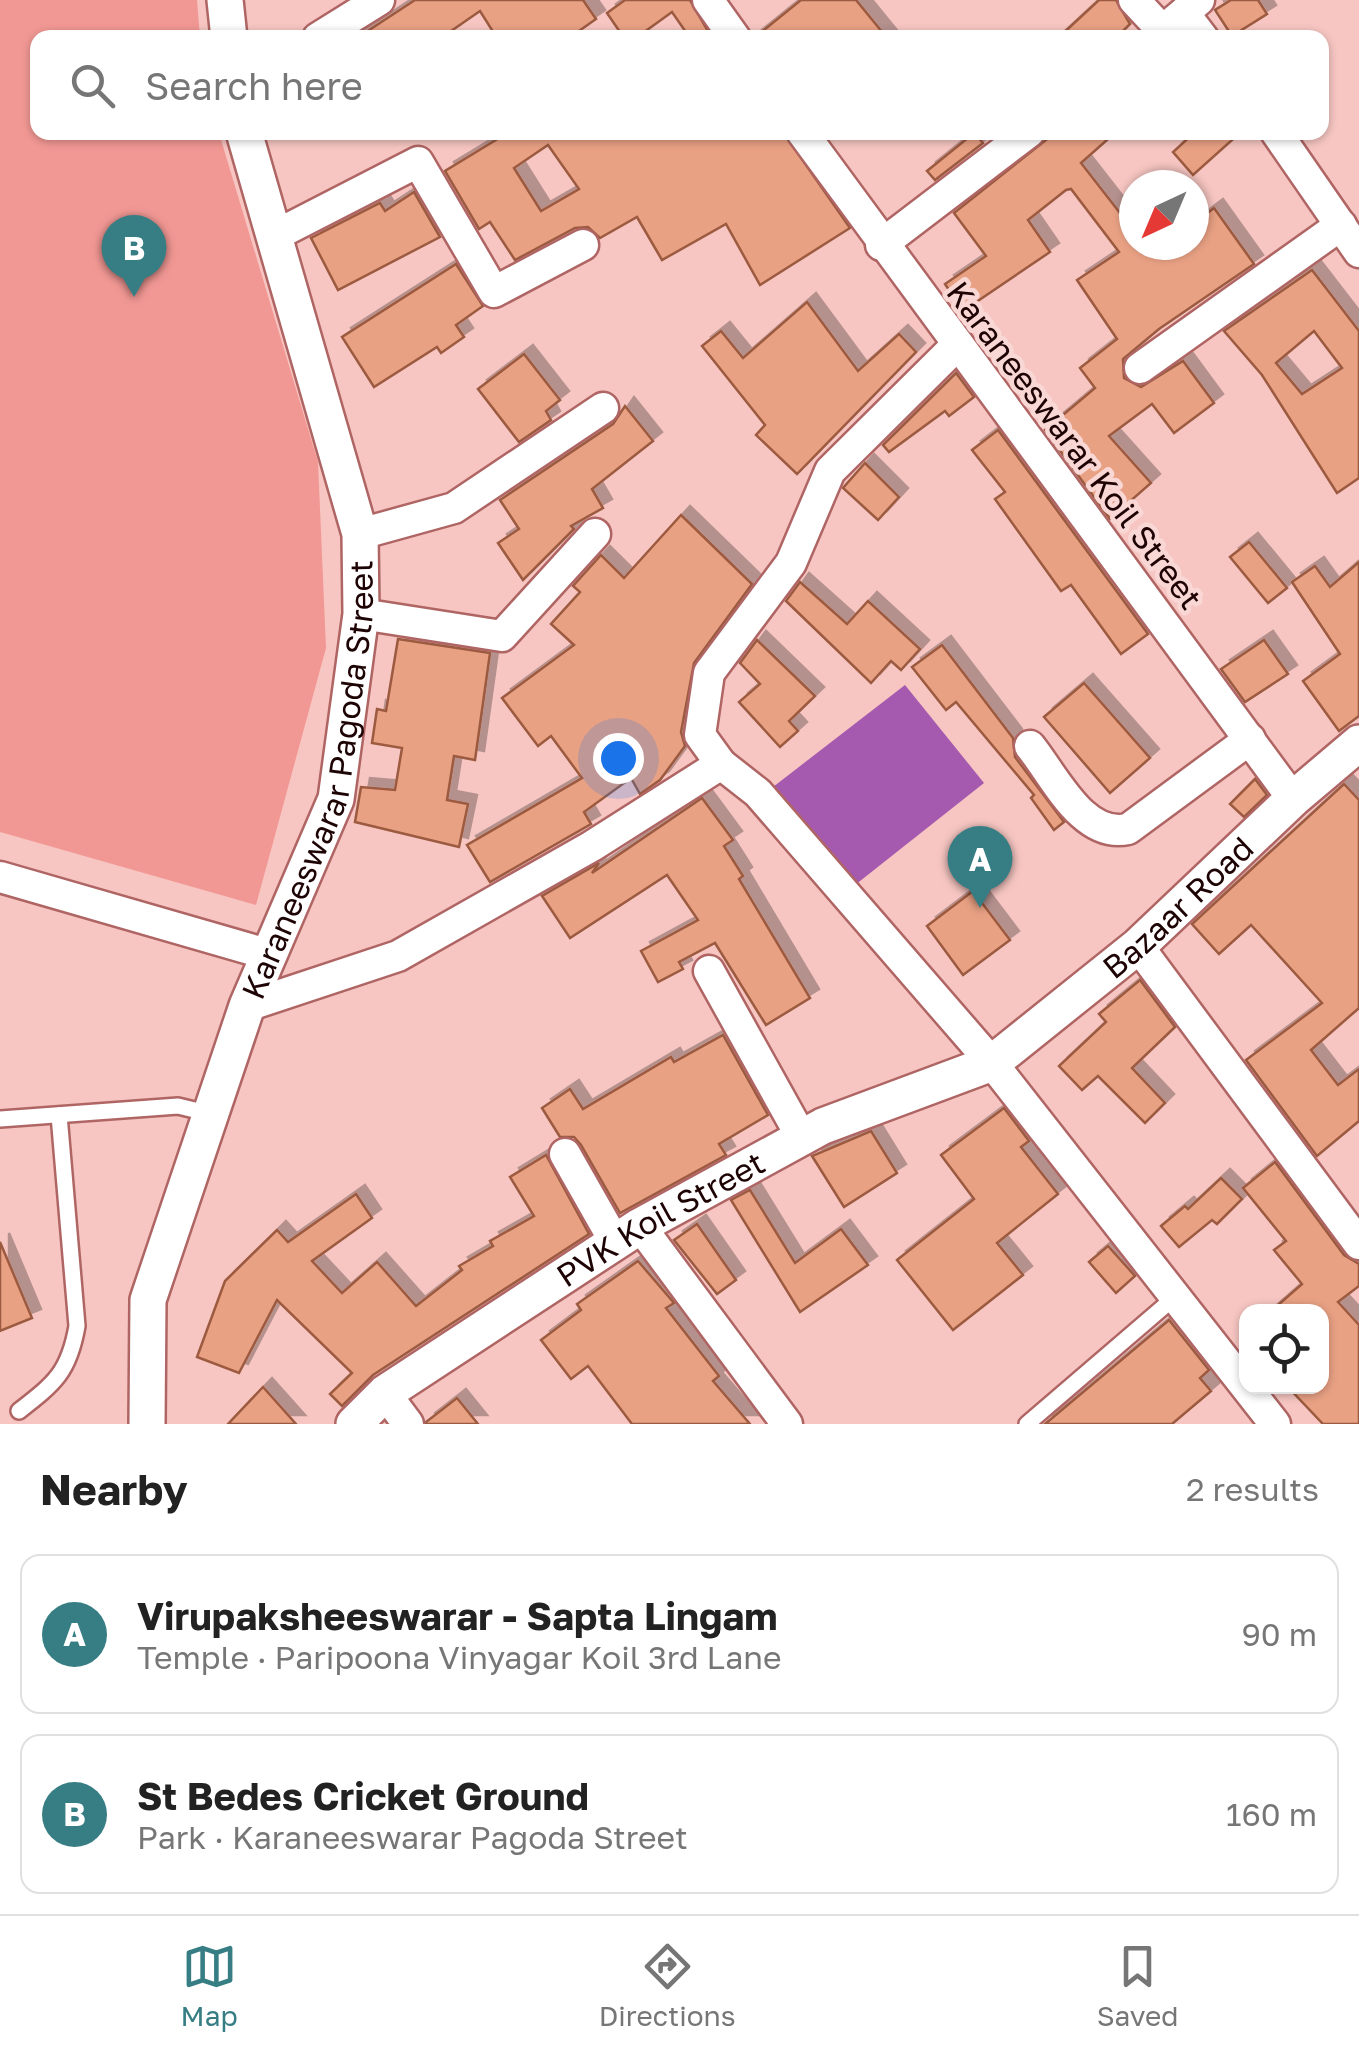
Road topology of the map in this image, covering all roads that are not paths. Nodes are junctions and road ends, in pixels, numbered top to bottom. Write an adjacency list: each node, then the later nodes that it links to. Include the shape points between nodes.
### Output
1 (224, 0): 6 (street)
2 (379, 0): 7 (street)
3 (708, 0): 8 (street)
4 (1134, 0): 5 (street)
5 (1175, 20)
6 (228, 30)
7 (331, 30)
8 (729, 30)
9 (246, 140): 13 (street, Karaneeswarar Pagoda Street)
10 (816, 140): 16 (street, Karaneeswarar Koil Street)
11 (1018, 140): 16 (street)
12 (1282, 140): 14 (street)
13 (274, 236): 15 (street, via 418,162 494,292); 20 (street, Karaneeswarar Pagoda Street)
14 (1354, 243): 18 (street)
15 (583, 245)
16 (881, 245): 17 (street, Karaneeswarar Koil Street)
17 (958, 344): 23 (street, Karaneeswarar Koil Street); 26 (street, via 830,470 791,564 709,672 700,735)
18 (1140, 368)
19 (603, 408): 20 (street, via 454,508)
20 (360, 534): 22 (street, Karaneeswarar Pagoda Street)
21 (596, 534): 22 (street, via 502,636)
22 (360, 614): 30 (street, Karaneeswarar Pagoda Street, via 336,799)
23 (1250, 739): 25 (street, via 1115,832 1091,824); 27 (street, Karaneeswarar Koil Street)
24 (1359, 743): 27 (street, Bazaar Road)
25 (1030, 746)
26 (721, 764): 32 (street, via 398,956); 33 (street, via 758,792)
27 (1293, 799): 29 (street, Bazaar Road)
28 (0, 878): 30 (street)
29 (1138, 946): 33 (street, Bazaar Road); 40 (street)
30 (267, 954): 32 (street, Karaneeswarar Pagoda Street)
31 (709, 972): 37 (street)
32 (247, 1006): 34 (street, Karaneeswarar Pagoda Street)
33 (992, 1063): 37 (street, PVK Koil Street); 41 (street)
34 (211, 1114): 35 (lane, via 178,1106); 44 (street, Karaneeswarar Pagoda Street, via 148,1300)
35 (59, 1115): 36 (lane); 43 (lane, via 78,1326 58,1380)
36 (0, 1119)
37 (802, 1138): 39 (street, PVK Koil Street)
38 (566, 1154): 39 (street)
39 (627, 1234): 42 (street, PVK Koil Street); 47 (street)
40 (1359, 1244)
41 (1176, 1296): 48 (lane); 49 (street)
42 (385, 1393): 45 (street, PVK Koil Street); 46 (street)
43 (20, 1411)
44 (147, 1424)
45 (354, 1424)
46 (408, 1424)
47 (787, 1424)
48 (1028, 1424)
49 (1275, 1424)

